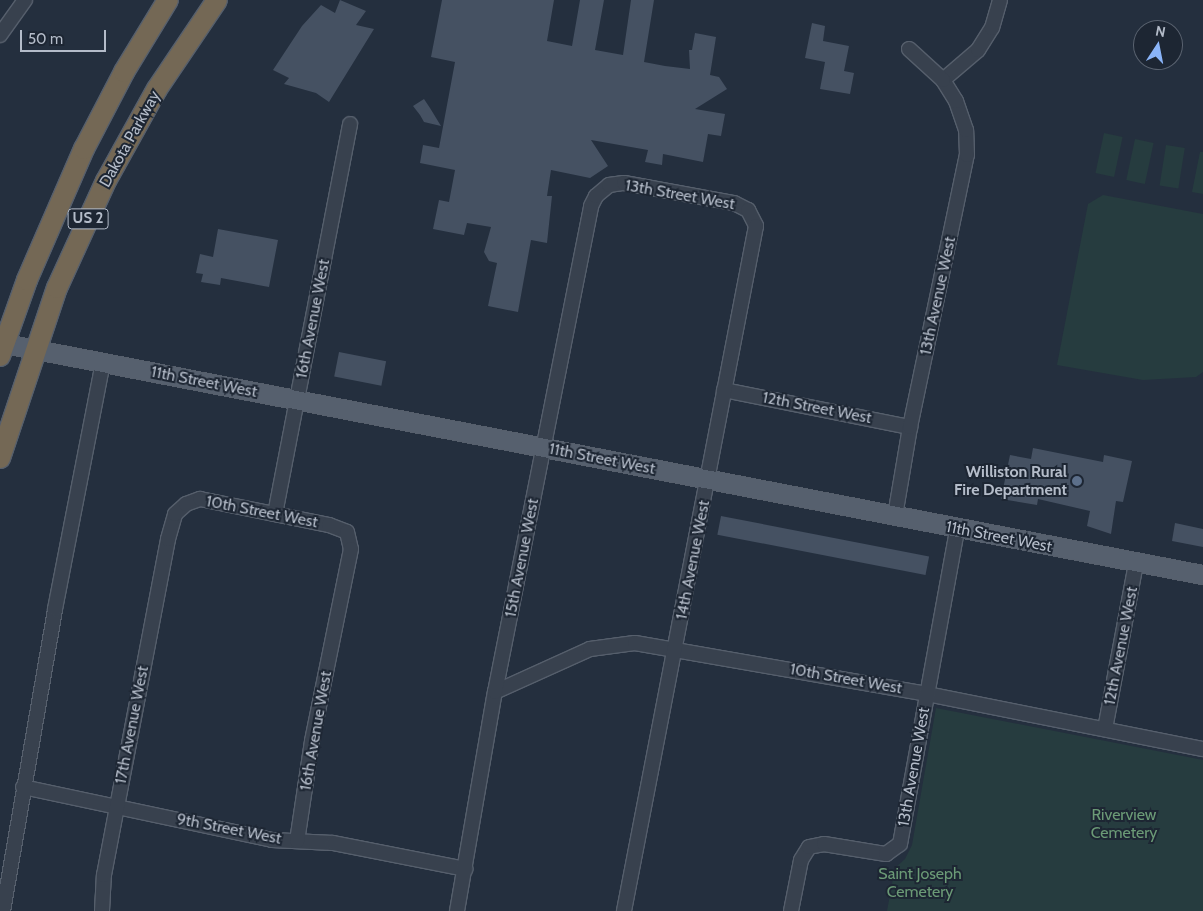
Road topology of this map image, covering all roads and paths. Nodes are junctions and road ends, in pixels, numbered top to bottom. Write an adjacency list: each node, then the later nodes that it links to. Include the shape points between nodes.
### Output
1 (25, 0): 5 (street)
2 (168, 0): 11 (highway, Dakota Parkway / US 2, via 124,72 84,149 48,228)
3 (218, 0): 12 (highway, Dakota Parkway / US 2, via 156,89 106,180 57,288)
4 (1000, 0): 7 (street, via 992,28 978,50)
5 (0, 35)
6 (909, 49): 7 (street, 13th Avenue West)
7 (943, 80): 16 (street, 13th Avenue West, via 964,123 967,155)
8 (350, 124): 15 (street, 16th Avenue West)
9 (591, 206): 10 (street, 13th Street West, via 596,196 609,185 624,183 734,203); 17 (street, 15th Avenue West)
10 (748, 210): 14 (street, 14th Avenue West, via 756,226)
11 (1, 348): 12 (main road, 11th Street West)
12 (34, 350): 13 (main road, 11th Street West); 18 (highway, Dakota Parkway / US 2)
13 (103, 363): 15 (main road, 11th Street West); 32 (street)
14 (724, 390): 16 (street, 12th Street West); 19 (street, 14th Avenue West)
15 (297, 400): 17 (main road, 11th Street West); 20 (street, 16th Avenue West)
16 (910, 427): 21 (street, 13th Avenue West)
17 (544, 448): 19 (main road, 11th Street West); 28 (street, 15th Avenue West)
18 (0, 458)
19 (708, 479): 21 (main road, 11th Street West); 27 (street, 14th Avenue West)
20 (275, 514): 23 (street, 10th Street West, via 200,499 186,504 175,514); 24 (street, 10th Street West, via 348,532)
21 (895, 516): 22 (main road, 11th Street West)
22 (957, 529): 25 (main road, 11th Street West); 29 (street, 13th Avenue West)
23 (168, 539): 33 (street, 17th Avenue West)
24 (349, 563): 34 (street, 16th Avenue West, via 312,741)
25 (1136, 563): 26 (main road, 11th Street West); 30 (street, 12th Avenue West)
26 (1203, 575)
27 (676, 648): 28 (street, 10th Street West, via 636,643 590,649); 29 (street, 10th Street West); 39 (street, 14th Avenue West)
28 (495, 692): 35 (street, 15th Avenue West)
29 (926, 694): 30 (street, 10th Street West); 40 (street, 13th Avenue West, via 900,844 886,854 824,844 809,847 799,868)
30 (1105, 729): 31 (street, 10th Street West)
31 (1203, 749)
32 (22, 787): 33 (street, 9th Street West); 36 (street)
33 (117, 807): 34 (street, 9th Street West, via 272,840); 37 (street, 17th Avenue West, via 104,875)
34 (297, 841): 35 (street, 9th Street West, via 334,843)
35 (466, 869): 38 (street, 15th Avenue West)
36 (3, 911)
37 (102, 911)
38 (457, 911)
39 (624, 911)
40 (791, 911)

